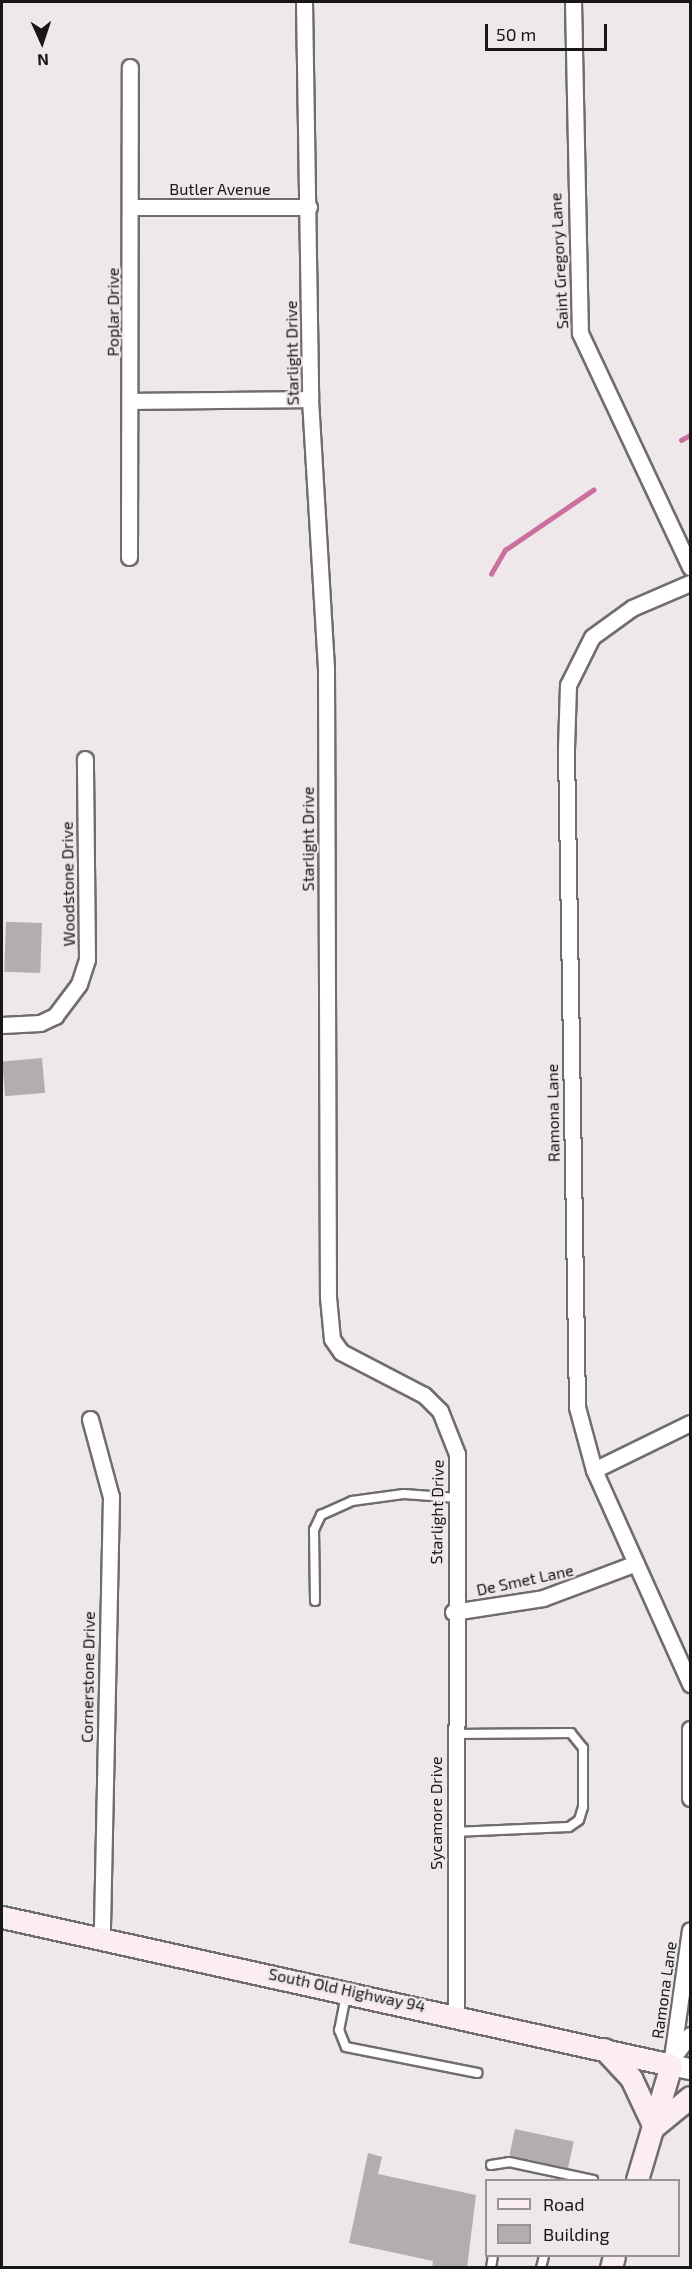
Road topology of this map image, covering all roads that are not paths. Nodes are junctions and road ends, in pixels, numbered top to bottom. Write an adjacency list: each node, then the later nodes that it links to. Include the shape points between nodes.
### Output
1 (304, 2): 5 (street, Starlight Drive)
2 (573, 2): 9 (street, Saint Gregory Lane, via 580,333)
3 (130, 67): 4 (street, Poplar Drive)
4 (132, 207): 5 (street, Butler Avenue); 7 (street, Poplar Drive)
5 (309, 207): 6 (street, Starlight Drive)
6 (309, 399): 7 (street); 16 (street, Starlight Drive, via 326,669 332,1339 352,1361 424,1395 440,1411 457,1454)
7 (132, 401): 8 (street, Poplar Drive)
8 (129, 557)
9 (690, 567)
10 (690, 583): 15 (street, Ramona Lane, via 632,608 592,637 568,685 574,1382)
11 (85, 759): 12 (street, Woodstone Drive, via 87,959 80,984 55,1016 40,1023)
12 (2, 1025)
13 (90, 1419): 28 (street, Cornerstone Drive, via 111,1497)
14 (690, 1424): 15 (street)
15 (594, 1470): 17 (street, Ramona Lane)
16 (458, 1498): 18 (lane, via 404,1494 352,1501 321,1515 314,1530); 19 (street, Starlight Drive)
17 (636, 1563): 19 (street, De Smet Lane, via 543,1598); 20 (street, Ramona Lane)
18 (315, 1601)
19 (453, 1612): 22 (street, Sycamore Drive)
20 (690, 1684)
21 (690, 1729): 23 (street)
22 (454, 1734): 25 (street, Sycamore Drive); 25 (lane, via 571,1733 583,1748 583,1807 574,1824 531,1832)
23 (690, 1790): 24 (street)
24 (690, 1798)
25 (454, 1832): 30 (street, Sycamore Drive)
26 (2, 1917): 28 (main road, South Old Highway 94)
27 (690, 1930): 33 (street, Ramona Lane)
28 (102, 1939): 29 (main road, South Old Highway 94)
29 (347, 1990): 30 (main road, South Old Highway 94); 34 (lane, via 339,2030 346,2047)
30 (456, 2014): 32 (main road, South Old Highway 94)
31 (690, 2035): 33 (street, Ramona Lane)
32 (604, 2049): 33 (main road, South Old Highway 94); 36 (main road, via 631,2078)
33 (679, 2064): 36 (main road)
34 (477, 2073)
35 (690, 2097): 36 (main road)
36 (654, 2127): 39 (main road)
37 (491, 2165): 38 (lane, via 509,2162)
38 (584, 2179)
39 (638, 2179)

